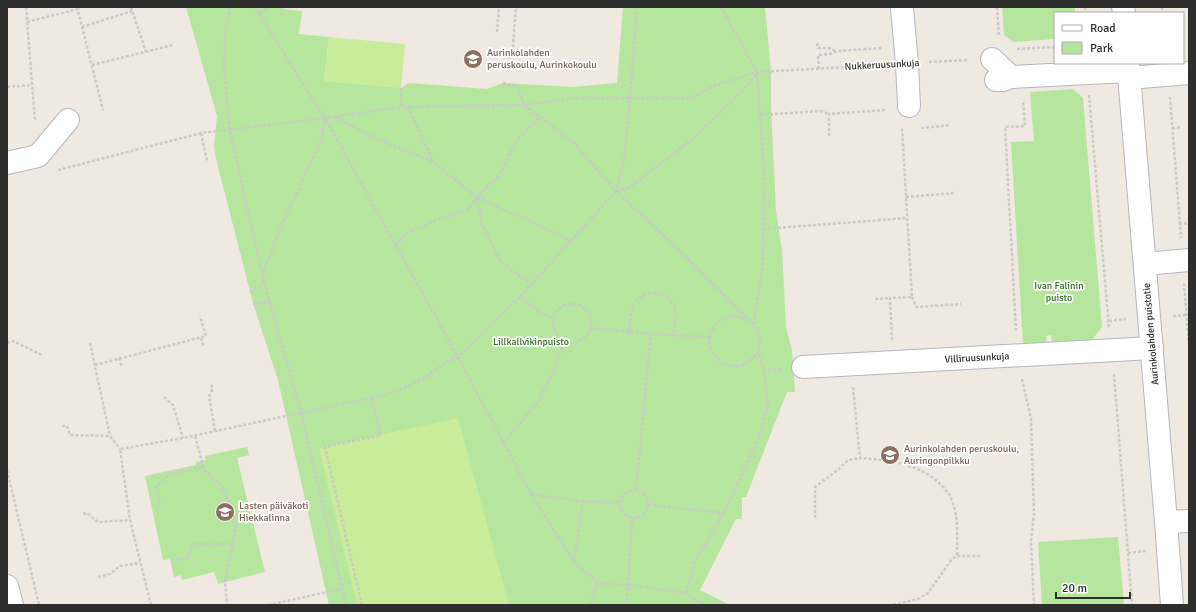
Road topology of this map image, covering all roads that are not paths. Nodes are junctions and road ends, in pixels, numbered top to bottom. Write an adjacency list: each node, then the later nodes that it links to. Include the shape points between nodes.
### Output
1 (902, 8): 5 (street, via 907,64)
2 (996, 54): 3 (street, via 1010,83)
3 (1128, 71): 4 (street); 9 (street, Aurinkolahden puistotie)
4 (1178, 74)
5 (905, 108)
6 (68, 120): 7 (street, via 45,164)
7 (7, 163)
8 (1186, 260): 9 (street)
9 (1144, 264): 10 (street, Aurinkolahden puistotie)
10 (1152, 348): 11 (street, Villiruusunkuja); 13 (street, Aurinkolahden puistotie)
11 (803, 367)
12 (1189, 521): 13 (street)
13 (1166, 522): 16 (street, Aurinkolahden puistotie)
14 (7, 586): 15 (street)
15 (12, 605)
16 (1172, 605)

